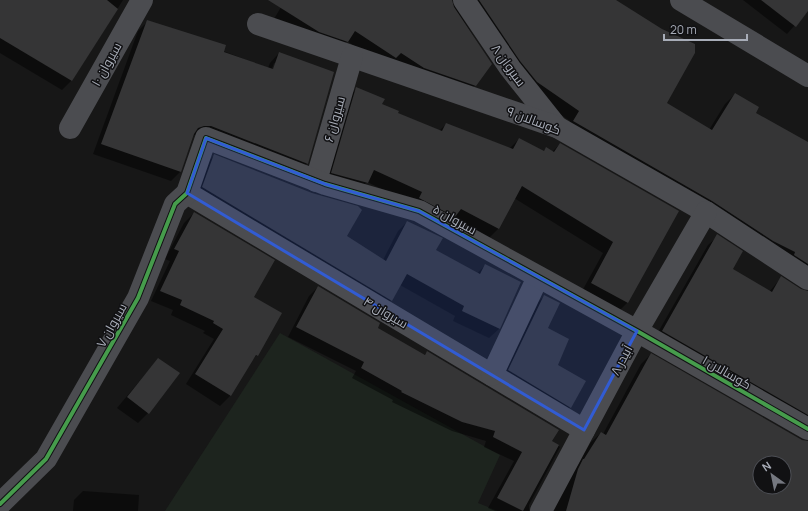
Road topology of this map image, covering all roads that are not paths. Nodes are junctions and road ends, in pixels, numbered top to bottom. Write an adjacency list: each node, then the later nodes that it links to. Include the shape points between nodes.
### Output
1 (142, 0): 8 (street, سیروان ۱۰)
2 (464, 0): 7 (street, سیروان ۸, via 510,68)
3 (681, 0): 6 (street)
4 (258, 24): 5 (street, کوسالان ۹)
5 (352, 57): 7 (street, کوسالان ۹); 10 (street, سیروان ۶)
6 (808, 76)
7 (557, 127): 12 (street, کوسالان ۹)
8 (70, 128)
9 (206, 138): 10 (street, سیروان ۵); 11 (street, سیروان ۷)
10 (316, 181): 13 (street, سیروان ۵, via 420,211)
11 (187, 193): 16 (street, سیروان ۴); 19 (street, سیروان ۷, via 175,204 138,298 46,459)
12 (706, 212): 14 (street, کوسالان ۹); 15 (street, آبیدر ۸)
13 (538, 277): 15 (street, سیروان ۵); 16 (street)
14 (808, 279)
15 (637, 331): 17 (street, کوسالان ۱); 18 (street, آبیدر ۸)
16 (492, 375): 18 (street, سیروان ۴)
17 (808, 429)
18 (584, 430): 20 (street, آبیدر ۸)
19 (0, 504)
20 (541, 511)

